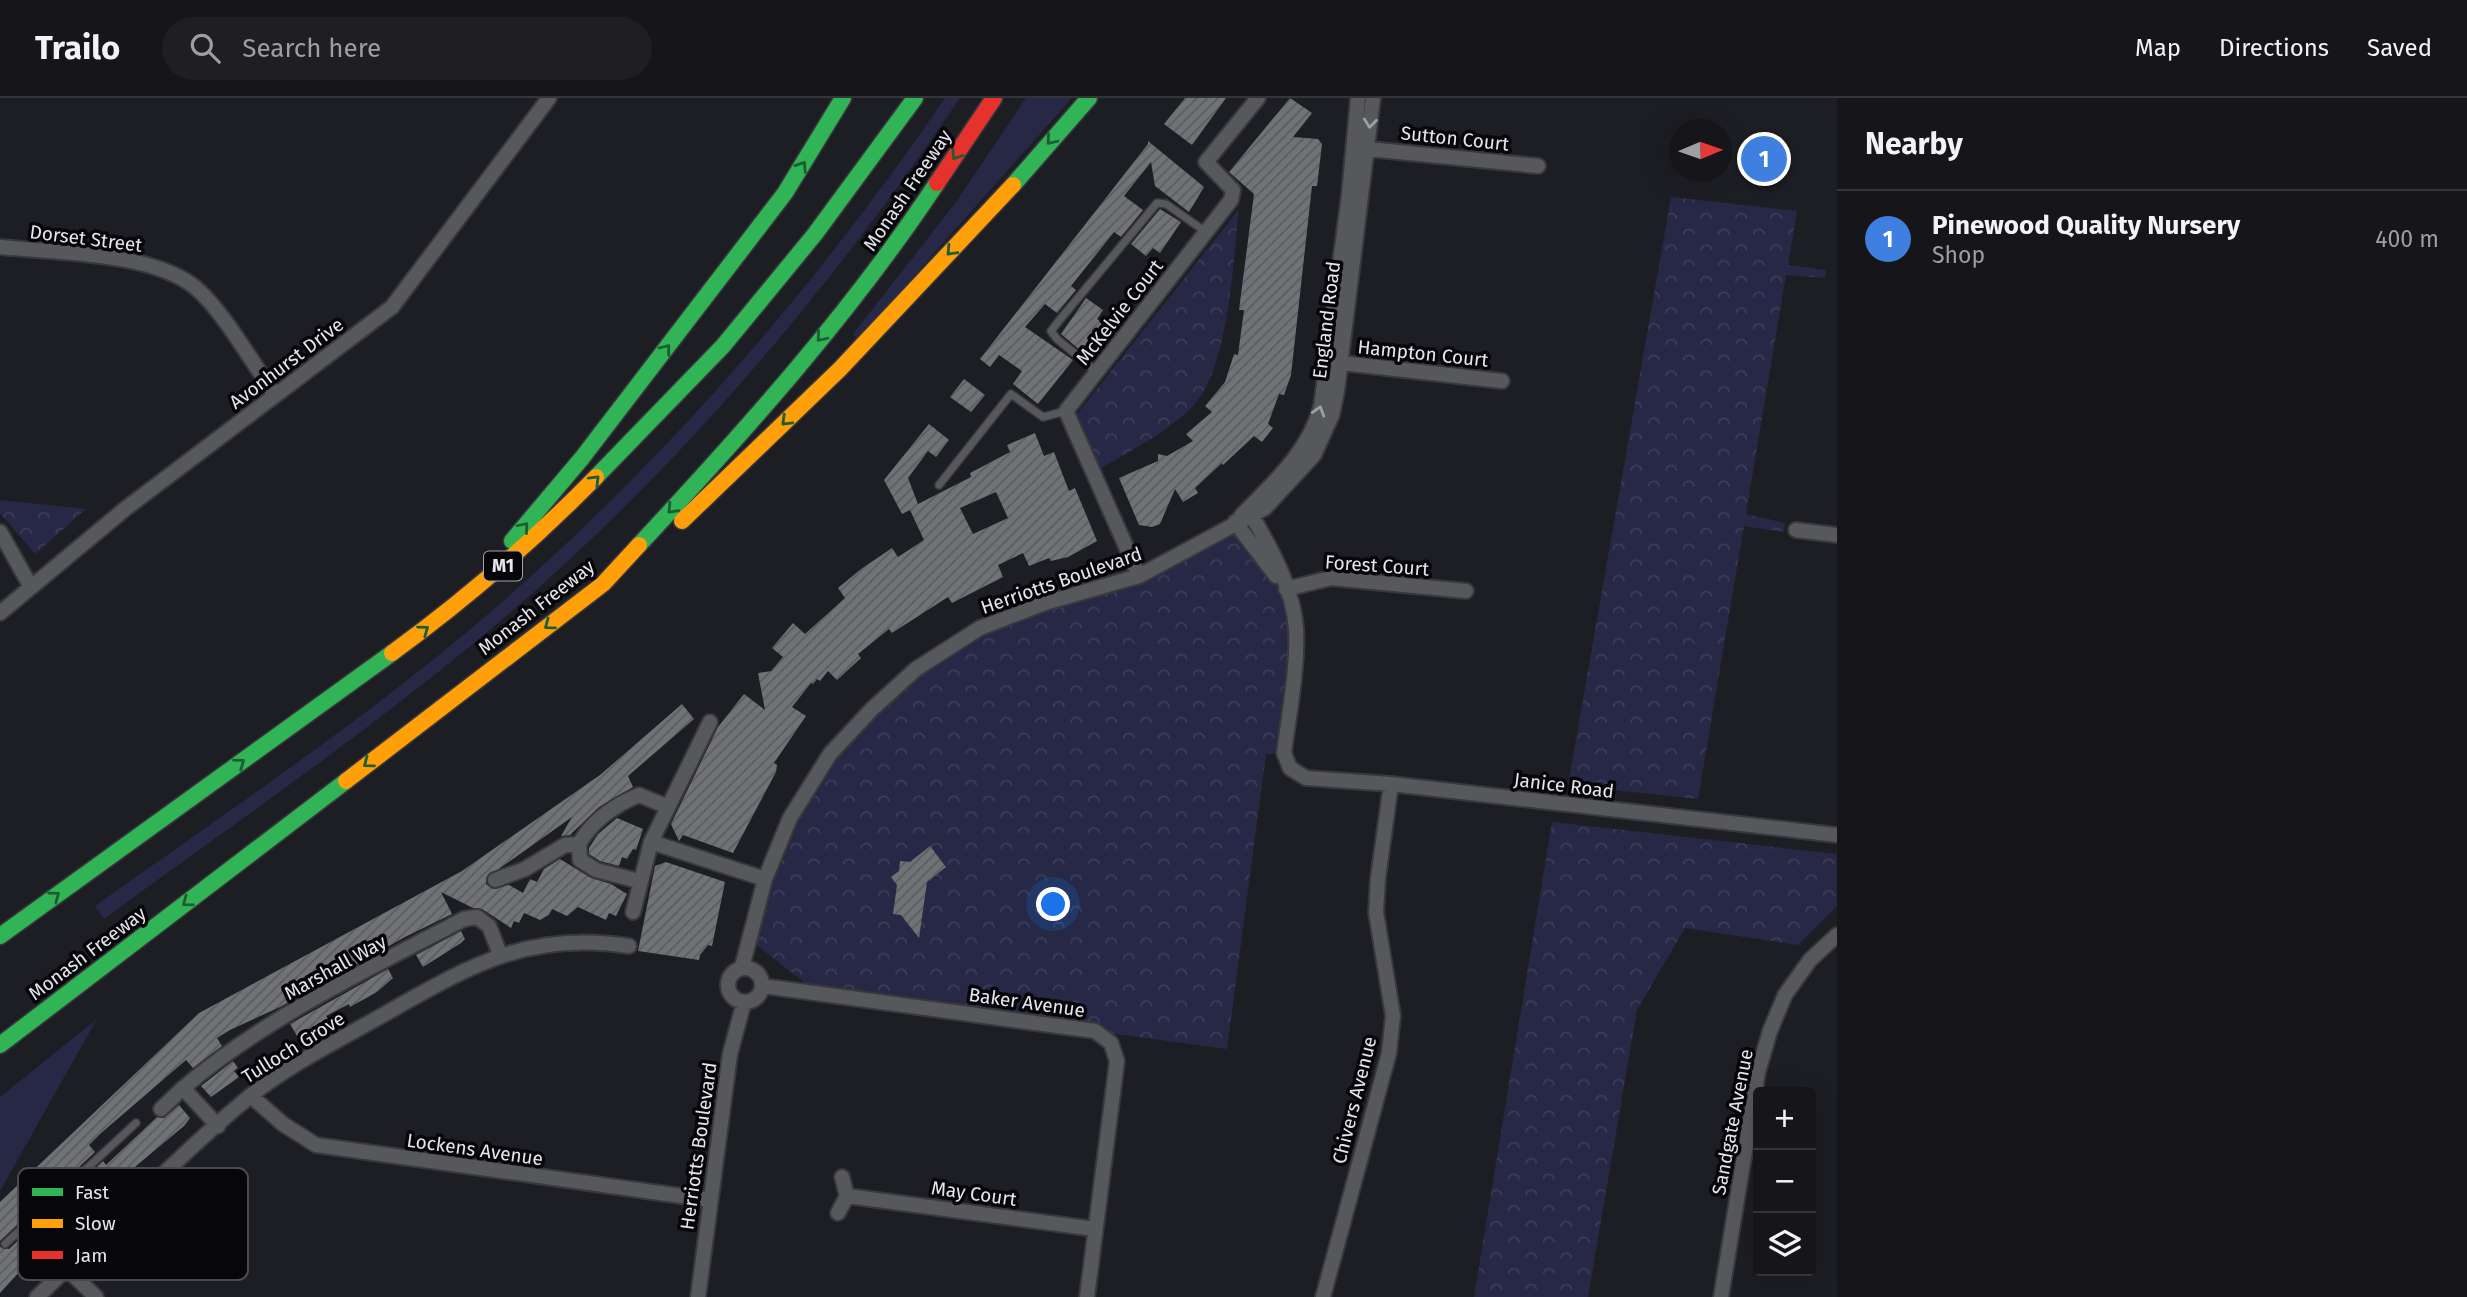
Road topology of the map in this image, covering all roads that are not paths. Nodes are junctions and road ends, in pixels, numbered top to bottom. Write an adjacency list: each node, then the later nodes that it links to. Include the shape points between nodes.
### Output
1 (549, 98): 16 (street, Avonhurst Drive, via 392,307)
2 (843, 98): 30 (highway, one-way to 2, via 582,458 785,193)
3 (915, 98): 30 (highway, M1, one-way to 3, via 559,515 723,346 816,234)
4 (994, 98): 25 (highway, Monash Freeway, one-way to 25, via 886,260 704,475)
5 (1089, 98): 25 (highway, one-way to 25, via 840,369 662,541)
6 (1258, 98): 11 (street, McKelvie Court, via 1206,162 1233,190 1231,200)
7 (1358, 98): 9 (street, England Road)
8 (1373, 98): 9 (street, England Road, one-way to 9)
9 (1361, 148): 10 (street, Sutton Court); 13 (street, England Road)
10 (1538, 166)
11 (1206, 232): 14 (street, McKelvie Court); 14 (lane, via 1166,204 1157,203 1058,322 1051,331 1057,339)
12 (0, 247): 16 (street, Dorset Street, via 145,263 176,273 198,290)
13 (1334, 363): 15 (street, Hampton Court); 19 (street, England Road, via 1334,408 1300,464)
14 (1097, 372): 17 (street, McKelvie Court)
15 (1502, 382)
16 (275, 396): 26 (street, Avonhurst Drive)
17 (1066, 411): 18 (lane, via 1043,417 1011,394); 24 (street)
18 (939, 485)
19 (1249, 512): 20 (street, England Road); 27 (street)
20 (1235, 522): 24 (street, Herriotts Boulevard); 27 (street)
21 (1796, 530): 23 (street)
22 (0, 532): 26 (street)
23 (1837, 535)
24 (1139, 576): 37 (street, Herriotts Boulevard, via 980,628 916,669 830,754 790,818)
25 (603, 583): 48 (highway, Monash Freeway, one-way to 48)
26 (31, 587): 29 (street, Avonhurst Drive)
27 (1286, 589): 28 (street, Forest Court, via 1331,578); 32 (street, Janice Road, via 1296,636 1284,753 1290,768 1306,778)
28 (1466, 592)
29 (0, 613)
30 (446, 614): 42 (highway, M1, one-way to 30)
31 (710, 722): 33 (street)
32 (1391, 784): 34 (street, Janice Road); 69 (street, Chivers Avenue, via 1376,912 1393,1016 1389,1053)
33 (666, 806): 35 (street); 36 (street, via 639,795 624,801 588,827)
34 (1837, 835)
35 (651, 842): 37 (street); 39 (street)
36 (579, 844): 38 (street, via 565,845 525,869); 39 (street, via 580,860 596,870)
37 (765, 879): 45 (street, Herriotts Boulevard)
38 (495, 880)
39 (639, 881): 40 (street)
40 (633, 912)
41 (1837, 934): 70 (street, Sandgate Avenue, via 1810,960 1785,995 1770,1031 1758,1072)
42 (0, 936)
43 (629, 946): 44 (street, Tulloch Grove, via 591,940)
44 (500, 954): 49 (street, Marshall Way, via 489,926 477,918 464,919 305,1003 225,1052); 50 (street, Tulloch Grove, via 441,982)
45 (742, 967): 46 (street, via 757,972); 47 (street, via 729,977 727,988 733,998)
46 (762, 986): 47 (street, via 758,996); 60 (street, Baker Avenue, via 1095,1031 1106,1038 1117,1061)
47 (744, 1002): 58 (street, Herriotts Boulevard, via 730,1054)
48 (0, 1045)
49 (183, 1088): 51 (street, Marshall Way); 53 (street)
50 (251, 1096): 53 (street, Tulloch Grove); 58 (street, Lockens Avenue, via 316,1145)
51 (161, 1109)
52 (136, 1123): 54 (lane)
53 (218, 1126): 55 (street, Tulloch Grove)
54 (88, 1168)
55 (173, 1168)
56 (842, 1177): 57 (street)
57 (847, 1196): 59 (street); 60 (street, May Court)
58 (710, 1200): 67 (street, Herriotts Boulevard)
59 (838, 1213)
60 (1095, 1229): 68 (street, Baker Avenue)
61 (18, 1232): 62 (lane)
62 (5, 1244)
63 (55, 1280): 65 (street, Tulloch Grove)
64 (78, 1280): 66 (street)
65 (37, 1297)
66 (96, 1297)
67 (698, 1297)
68 (1087, 1297)
69 (1323, 1297)
70 (1721, 1297)

